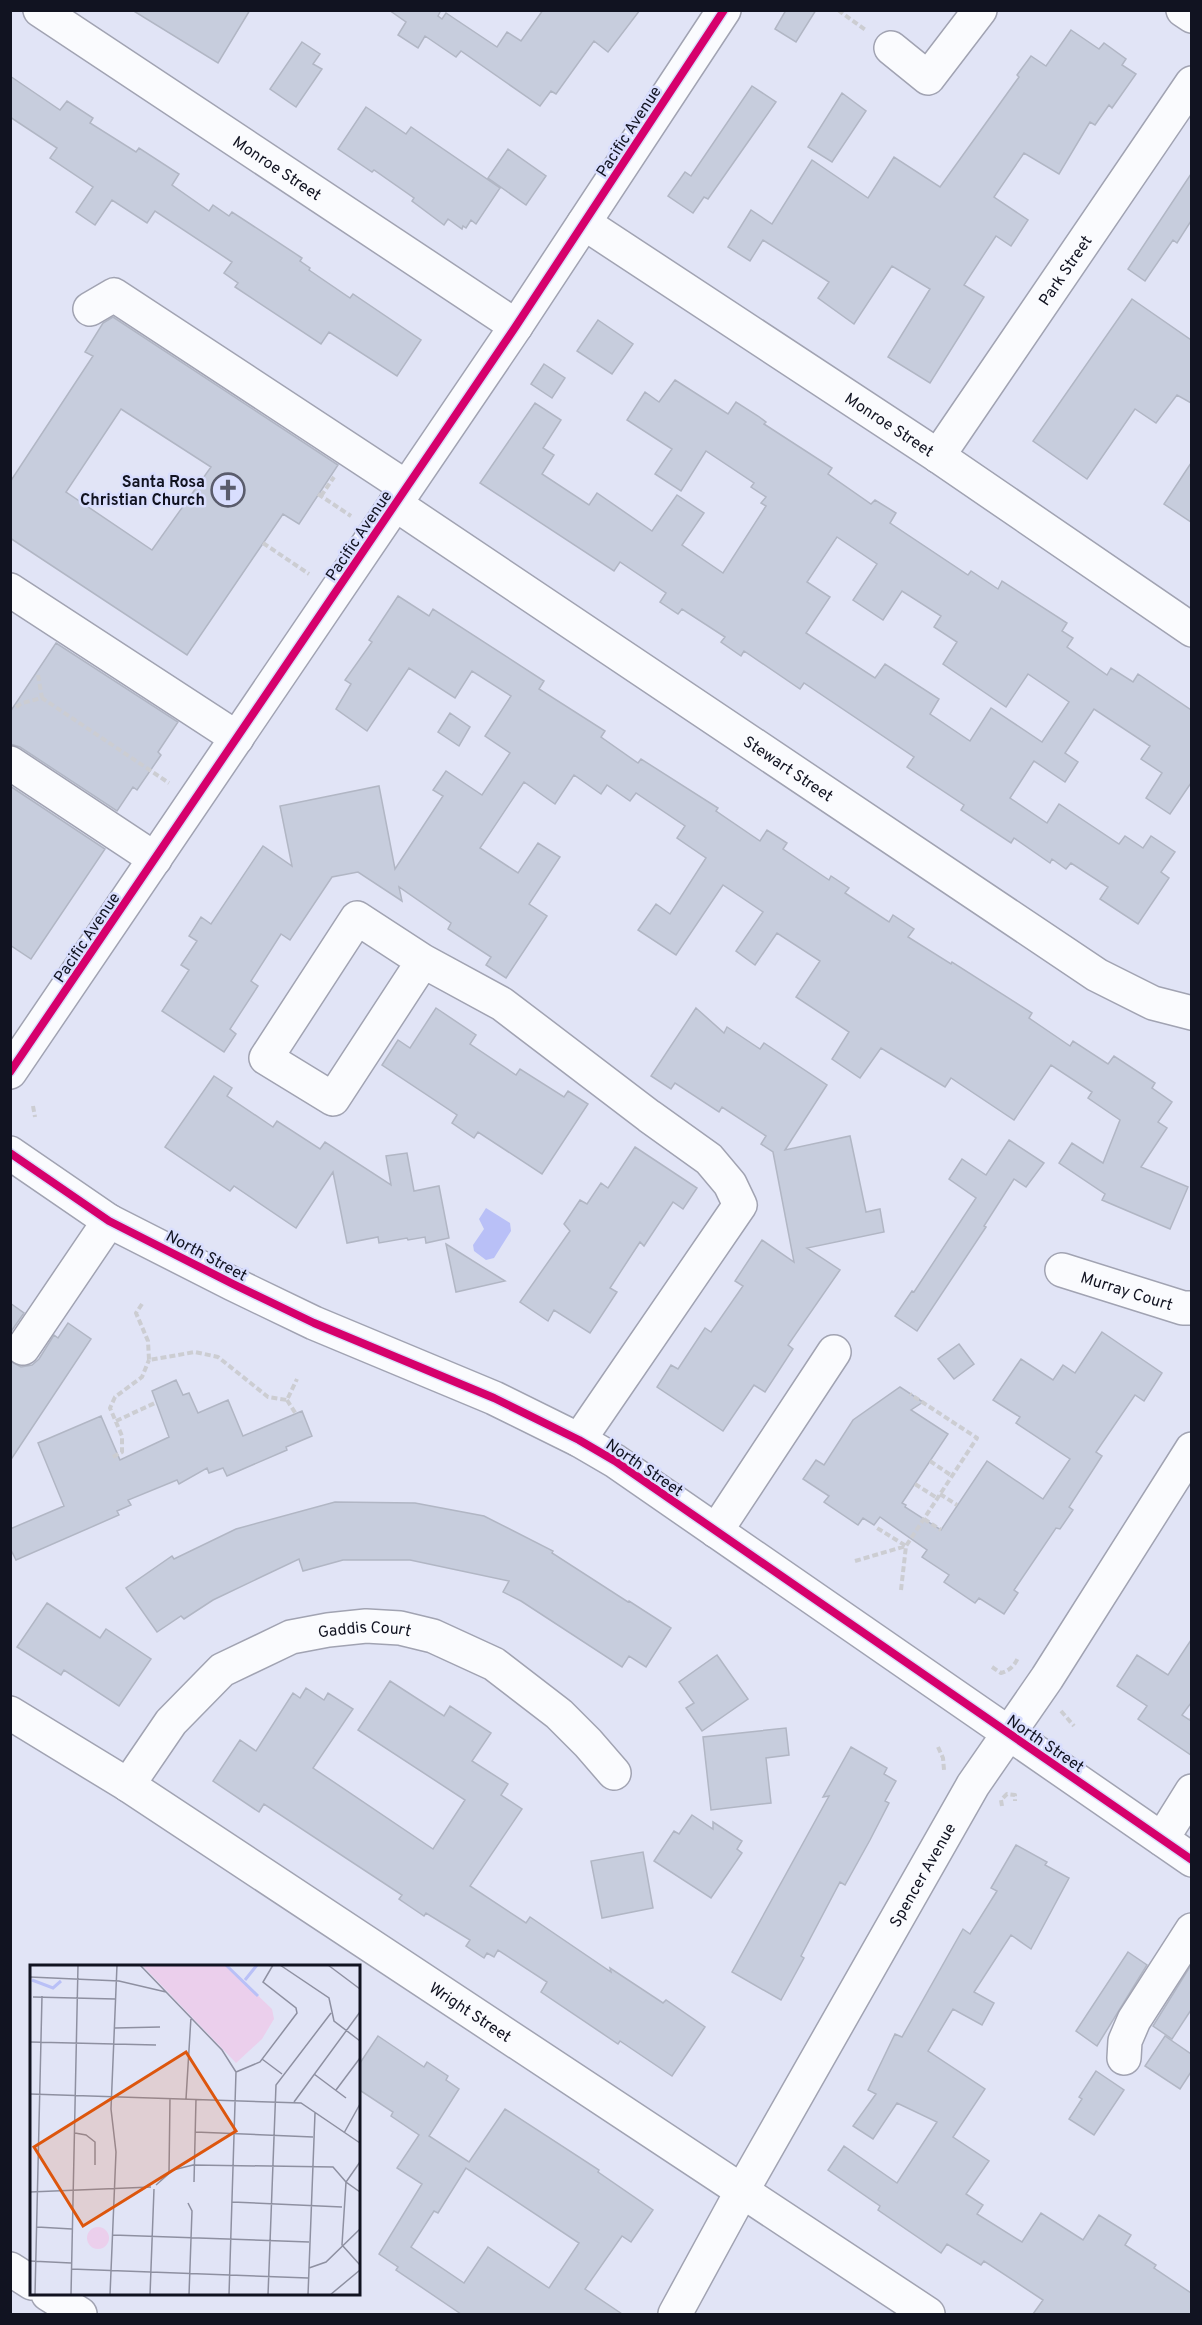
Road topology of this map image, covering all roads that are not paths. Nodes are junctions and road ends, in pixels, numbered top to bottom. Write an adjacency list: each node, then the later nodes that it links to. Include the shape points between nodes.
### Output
1 (40, 10): 10 (street, Monroe Street)
2 (724, 10): 8 (street, Pacific Avenue)
3 (980, 10): 6 (street, via 928,78)
4 (1183, 10): 5 (street)
5 (1191, 16)
6 (891, 48)
7 (1191, 83): 11 (street, Park Street)
8 (584, 223): 10 (street, Pacific Avenue); 11 (street, Monroe Street)
9 (90, 309): 12 (street, Stewart Street, via 114,295)
10 (516, 326): 12 (street, Pacific Avenue)
11 (938, 456): 14 (street, Monroe Street)
12 (400, 496): 15 (street, Pacific Avenue); 19 (street, Stewart Street, via 1097,975 1153,1003)
13 (10, 590): 15 (street)
14 (1191, 630)
15 (237, 738): 17 (street, Pacific Avenue)
16 (10, 763): 17 (street)
17 (154, 859): 20 (street, Pacific Avenue)
18 (423, 961): 18 (street, via 357,918 266,1058 333,1099); 27 (street, via 502,1004 709,1159 730,1184 740,1205)
19 (1191, 1013)
20 (10, 1072)
21 (10, 1153): 22 (street, North Street)
22 (109, 1221): 25 (street); 27 (street, North Street, via 314,1323 494,1398)
23 (1062, 1270): 24 (street, Murray Court)
24 (1191, 1308)
25 (23, 1348)
26 (834, 1352): 29 (street)
27 (579, 1440): 29 (street, North Street)
28 (1191, 1449): 31 (street, Spencer Avenue, via 1047,1678)
29 (716, 1531): 31 (street, North Street)
30 (10, 1713): 33 (street, Wright Street)
31 (1007, 1733): 35 (street, North Street); 39 (street, Spencer Avenue, via 973,1785)
32 (614, 1773): 33 (street, Gaddis Court, via 559,1714 494,1664 432,1636 400,1628 366,1626 291,1637 222,1670 171,1722)
33 (128, 1785): 39 (street, Wright Street)
34 (1191, 1791): 35 (street)
35 (1162, 1839): 36 (street, North Street)
36 (1191, 1860)
37 (1191, 1930): 38 (street, via 1134,2020 1125,2041)
38 (1124, 2058)
39 (742, 2191): 44 (street, Spencer Avenue); 45 (street, Wright Street)
40 (10, 2269): 41 (street)
41 (30, 2282)
42 (50, 2295): 43 (street)
43 (80, 2314)
44 (675, 2314)
45 (928, 2314)

